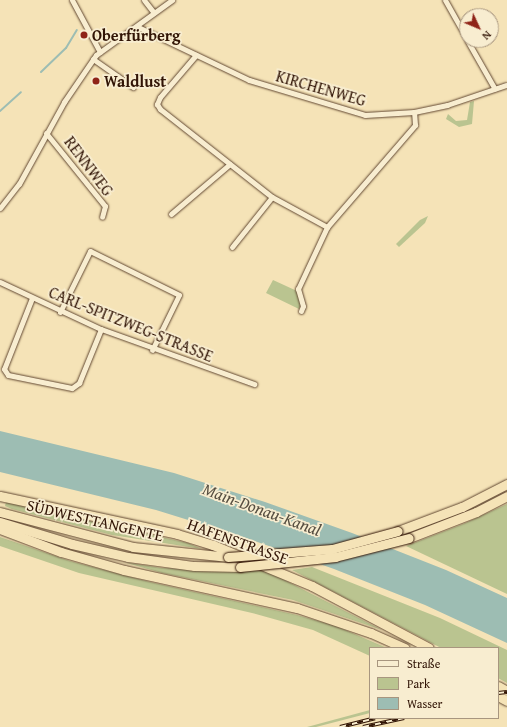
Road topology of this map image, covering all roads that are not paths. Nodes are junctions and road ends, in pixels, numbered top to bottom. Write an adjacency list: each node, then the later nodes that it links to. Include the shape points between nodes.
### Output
1 (72, 0): 9 (street)
2 (144, 0): 5 (street)
3 (172, 0): 5 (street, RENNWEG)
4 (445, 0): 6 (street)
5 (154, 13): 7 (street, RENNWEG)
6 (459, 25)
7 (138, 27): 9 (street, RENNWEG); 10 (street, KIRCHENWEG)
8 (471, 48): 14 (street)
9 (100, 52): 11 (street, RENNWEG)
10 (196, 55): 15 (street, KIRCHENWEG, via 249,80 347,112 365,115); 17 (street, via 160,97 157,104 163,113)
11 (93, 58): 13 (street); 16 (street, RENNWEG)
12 (506, 85): 14 (street, KIRCHENWEG)
13 (133, 87)
14 (494, 89): 15 (street, KIRCHENWEG)
15 (414, 112): 22 (street, via 415,125)
16 (46, 133): 19 (street, RENNWEG, via 19,184); 21 (street, RENNWEG, via 105,206)
17 (230, 164): 18 (street); 20 (street)
18 (272, 197): 22 (street); 23 (street)
19 (0, 208)
20 (171, 214)
21 (102, 217)
22 (327, 227): 26 (street, via 298,289 303,306)
23 (232, 247)
24 (0, 282): 25 (street, CARL-SPITZWEG-STRASSE)
25 (32, 298): 27 (street, CARL-SPITZWEG-STRASSE); 28 (street, via 4,369 8,375 72,388 79,383)
26 (301, 311)
27 (60, 312): 28 (street, CARL-SPITZWEG-STRASSE); 29 (street, via 90,251 179,295)
28 (101, 329): 29 (street, CARL-SPITZWEG-STRASSE)
29 (152, 350): 30 (street, CARL-SPITZWEG-STRASSE)
30 (254, 384)
31 (507, 484): 34 (highway, SÜDWESTTANGENTE, bridge, via 419,524 332,548 278,555 228,557 133,547)
32 (0, 496): 38 (highway, HAFENSTRASSE, via 177,534 213,545 312,586)
33 (504, 498): 35 (highway, SÜDWESTTANGENTE, bridge, via 409,538 364,551 320,559 240,567 194,566 128,557 72,544)
34 (0, 512)
35 (0, 522)
36 (0, 529): 37 (highway, via 61,552 124,570 297,608 371,633)
37 (403, 647)
38 (427, 647)

